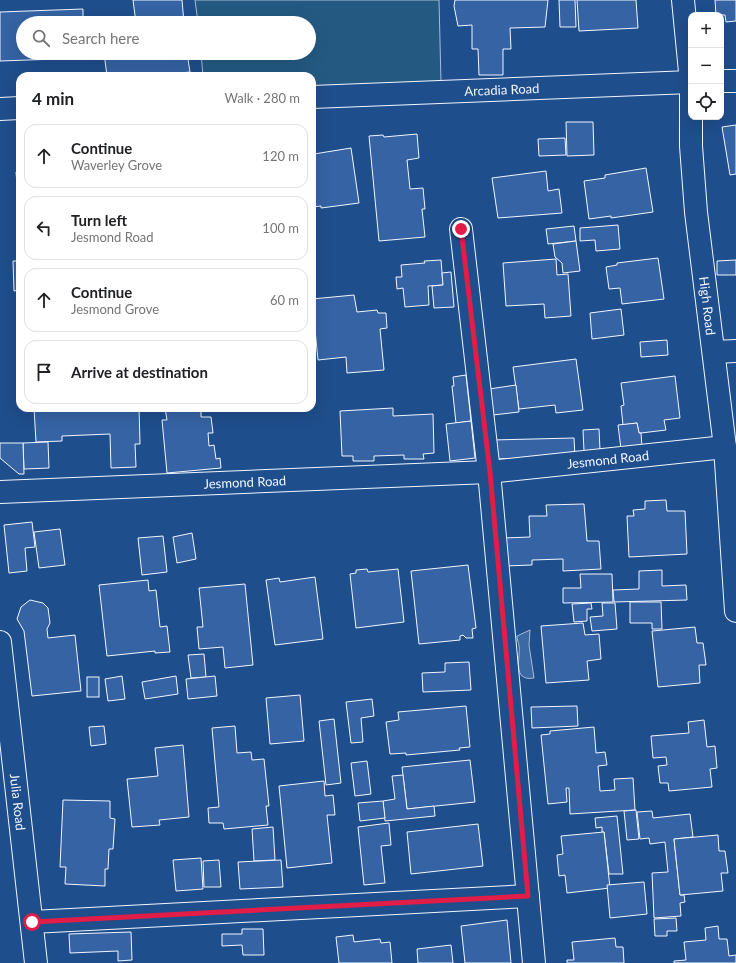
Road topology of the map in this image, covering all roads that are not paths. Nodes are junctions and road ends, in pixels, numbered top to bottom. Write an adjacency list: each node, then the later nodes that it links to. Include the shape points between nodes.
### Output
1 (683, 0): 2 (street, High Road)
2 (688, 51)
3 (724, 81): 4 (street)
4 (736, 81)
5 (688, 82): 7 (street, Arcadia Road)
6 (691, 84): 12 (street, High Road, via 691,146 696,212)
7 (316, 97)
8 (16, 108): 9 (street)
9 (0, 109)
10 (461, 229): 14 (street)
11 (736, 351): 12 (street)
12 (714, 352): 13 (street, High Road)
13 (726, 448): 14 (street, Jesmond Road); 16 (street, High Road)
14 (490, 472): 15 (street, Jesmond Road); 18 (street)
15 (0, 492)
16 (736, 611)
17 (0, 642): 19 (street, Julia Road)
18 (528, 896): 19 (street); 21 (street)
19 (32, 922): 20 (street, Julia Road)
20 (36, 963)
21 (534, 963)

